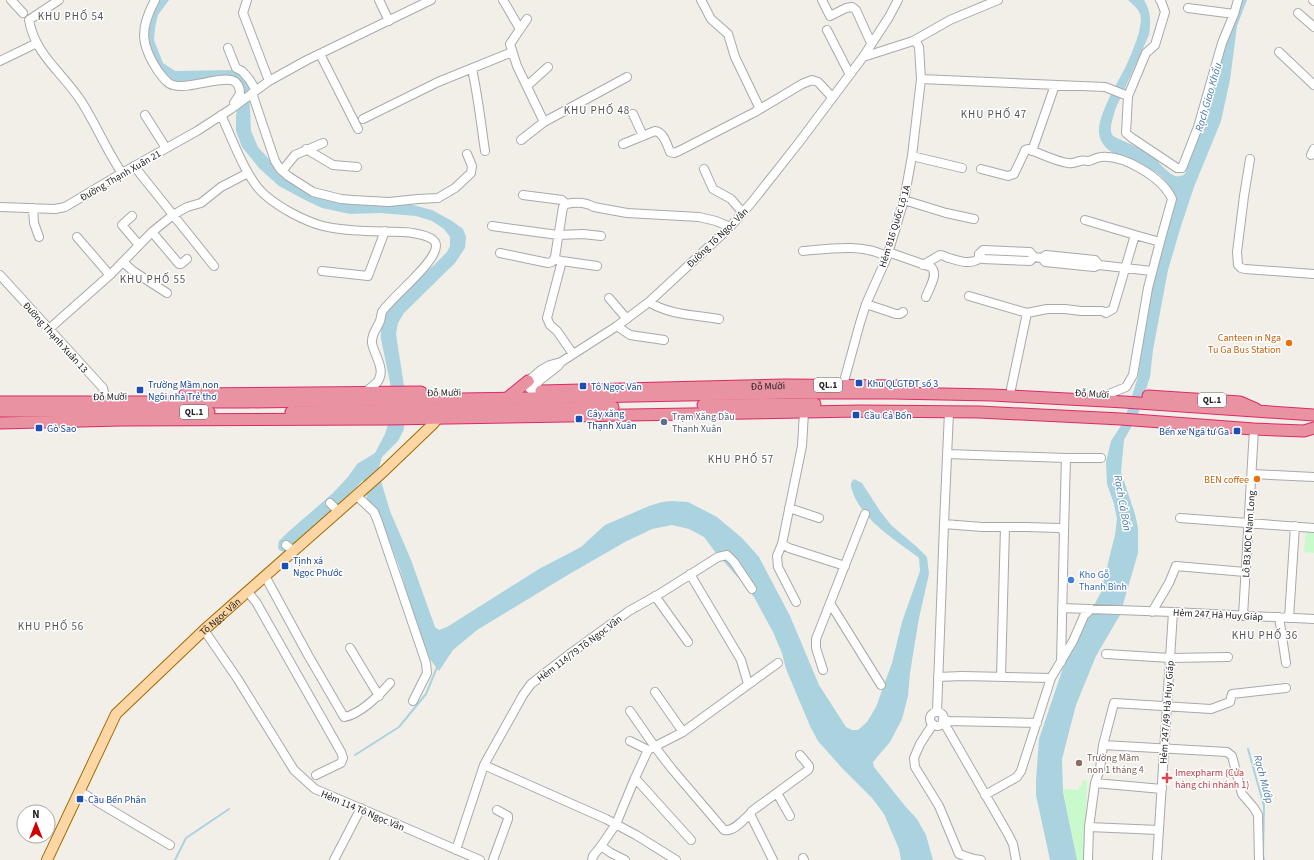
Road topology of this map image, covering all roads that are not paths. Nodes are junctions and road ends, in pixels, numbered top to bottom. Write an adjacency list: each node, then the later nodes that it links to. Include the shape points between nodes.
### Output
1 (10, 0): 15 (street)
2 (59, 0): 24 (street, via 28,20)
3 (155, 0): 45 (street, via 143,35 146,51 153,63 169,84 175,86 233,81 239,86 240,94)
4 (247, 0): 37 (street, via 243,13)
5 (379, 0): 19 (street)
6 (431, 0): 19 (street)
7 (503, 0): 21 (street)
8 (701, 0): 44 (street, via 711,19 728,34 735,57)
9 (822, 0): 25 (street, via 830,16 846,8 856,10)
10 (898, 0): 25 (street, Đường Tô Ngọc Vân)
11 (998, 0): 23 (street, via 950,20)
12 (1160, 0): 42 (street, via 1165,12 1155,45 1146,53)
13 (1238, 0): 17 (street)
14 (1188, 8): 17 (street)
15 (23, 13)
16 (1298, 13): 20 (street)
17 (1234, 14): 42 (street, via 1222,43 1198,127 1182,168 1177,168 1126,133)
18 (527, 19): 21 (street)
19 (389, 21): 29 (street)
20 (1314, 27)
21 (520, 29): 27 (street, via 510,44)
22 (827, 30): 34 (street)
23 (913, 41): 30 (street); 36 (street, Hẻm 816 Quốc Lộ 1A, via 919,47)
24 (37, 43): 31 (street); 69 (street, via 46,59 81,101)
25 (871, 43): 30 (street, Đường Tô Ngọc Vân)
26 (228, 48): 41 (street, via 236,68 249,79)
27 (512, 52): 33 (street); 40 (street)
28 (1279, 52): 39 (street)
29 (320, 54): 37 (street); 51 (street)
30 (862, 56): 34 (street, Đường Tô Ngọc Vân)
31 (0, 61)
32 (548, 67): 40 (street)
33 (472, 69): 49 (street, via 438,82); 58 (street)
34 (849, 73): 43 (street, Đường Tô Ngọc Vân)
35 (627, 77): 50 (street)
36 (921, 78): 38 (street); 61 (street, Hẻm 816 Quốc Lộ 1A)
37 (269, 81): 41 (street)
38 (1055, 85): 42 (street, via 1106,87); 59 (street)
39 (1314, 85)
40 (527, 86): 50 (street)
41 (253, 92): 45 (street, Đường Thạnh Xuân 21); 68 (street, via 275,161)
42 (1127, 95)
43 (832, 96): 44 (street, via 818,82 812,80); 76 (street, Đường Tô Ngọc Vân)
44 (760, 109): 52 (street, via 674,153 670,152 658,131)
45 (230, 110): 48 (street, Đường Thạnh Xuân 21)
46 (633, 114): 52 (street)
47 (145, 115): 56 (street)
48 (221, 115): 56 (street, Đường Thạnh Xuân 21); 70 (street)
49 (363, 119)
50 (544, 122): 53 (street)
51 (358, 129)
52 (643, 136): 55 (street)
53 (521, 140)
54 (323, 143): 57 (street)
55 (622, 144)
56 (166, 148): 63 (street, Đường Thạnh Xuân 21)
57 (306, 149): 64 (street, via 333,165); 68 (street, via 292,158)
58 (485, 151)
59 (1032, 151): 67 (street, via 1025,150 1014,174 1008,176); 90 (street, via 1075,164 1100,157 1113,158 1125,161 1150,174 1162,184 1172,199)
60 (467, 154): 68 (street, via 472,166 471,173 455,188 438,198 389,202 341,200 313,192)
61 (912, 156): 66 (street); 72 (street, Hẻm 816 Quốc Lộ 1A)
62 (1250, 159): 105 (street, via 1237,252 1238,265 1245,269)
63 (134, 166): 69 (street, Đường Thạnh Xuân 21); 77 (street)
64 (358, 167)
65 (704, 168): 76 (street, via 713,190 731,199)
66 (962, 168)
67 (981, 169)
68 (282, 171)
69 (122, 173): 75 (street, Đường Thạnh Xuân 21, via 65,207)
70 (248, 173): 77 (street, via 221,187 202,203 187,207); 83 (street, via 264,194 303,219 324,226 350,230)
71 (523, 195): 73 (street, via 562,200)
72 (904, 200): 79 (street); 94 (street, Hẻm 816 Quốc Lộ 1A)
73 (566, 204): 82 (street, via 590,205 627,213 699,217); 85 (street)
74 (0, 207): 75 (street, Đường Thạnh Xuân 21)
75 (33, 208): 88 (street, via 34,223)
76 (743, 213): 82 (street, Đường Tô Ngọc Vân)
77 (173, 215): 84 (street); 99 (street)
78 (132, 216): 91 (street, via 122,225)
79 (974, 219)
80 (1085, 220): 86 (street)
81 (492, 226): 85 (street)
82 (730, 227): 111 (street, Đường Tô Ngọc Vân)
83 (385, 231): 102 (street, via 368,276); 124 (street, via 407,232 432,238 436,248 434,256 381,314 372,342 380,375 378,381)
84 (152, 232): 91 (street); 95 (street, via 179,264)
85 (558, 235): 87 (street); 96 (street)
86 (1135, 235): 90 (street); 101 (street)
87 (601, 236)
88 (39, 237)
89 (77, 237): 104 (street)
90 (1160, 242): 103 (street)
91 (139, 245): 97 (street)
92 (803, 251): 94 (street, via 850,248)
93 (500, 253): 96 (street, via 548,264)
94 (887, 254): 98 (street); 112 (street, Hẻm 816 Quốc Lộ 1A)
95 (187, 259)
96 (558, 259): 100 (street); 120 (street, via 547,318)
97 (123, 262): 104 (street); 107 (street)
98 (923, 265): 101 (street, via 940,255 970,263 978,259 983,250 1030,252 1038,258 1046,255 1095,260 1099,265); 108 (street, via 934,270 935,274)
99 (214, 266)
100 (597, 266)
101 (1126, 268): 103 (street); 114 (street, via 1113,309 1106,313 1065,310)
102 (322, 271)
103 (1152, 271): 125 (street, via 1133,375 1126,387)
104 (111, 274): 118 (street)
105 (1314, 274)
106 (0, 275): 118 (street, Đường Thạnh Xuân 13)
107 (167, 293)
108 (926, 296)
109 (969, 296): 114 (street)
110 (609, 298): 115 (street)
111 (649, 302): 115 (street, Đường Tô Ngọc Vân); 116 (street, via 671,312)
112 (866, 304): 113 (street, via 896,314); 121 (street, Hẻm 816 Quốc Lộ 1A)
113 (903, 312)
114 (1027, 312): 122 (street)
115 (627, 318): 117 (street, Đường Tô Ngọc Vân)
116 (719, 318)
117 (618, 326): 119 (street, via 630,335); 120 (street, Đường Tô Ngọc Vân)
118 (49, 328): 127 (street, Đường Thạnh Xuân 13, via 103,388)
119 (664, 340)
120 (573, 354): 129 (street, Đường Tô Ngọc Vân, via 540,380)
121 (843, 385): 122 (highway, Đỗ Mười / QL.1); 129 (highway, Đỗ Mười / QL.1, via 785,385)
122 (1011, 389): 125 (highway, Đỗ Mười / QL.1)
123 (515, 391): 128 (highway); 129 (highway, Đỗ Mười / QL.1); 131 (highway, Đỗ Mười / QL.1)
124 (364, 393): 127 (highway, Đỗ Mười / QL.1); 132 (highway, Đỗ Mười / QL.1)
125 (1109, 394): 133 (highway, Đỗ Mười / QL.1)
126 (0, 396): 127 (highway, Đỗ Mười / QL.1)
127 (106, 399): 130 (highway, Đỗ Mười / QL.1); 132 (highway, Đỗ Mười / QL.1)
128 (506, 399): 129 (highway, Đỗ Mười / QL.1); 131 (highway, Đỗ Mười / QL.1)
129 (531, 399): 133 (highway, Đỗ Mười / QL.1, via 892,393 992,395); 134 (highway, Đỗ Mười / QL.1); 137 (highway, Đỗ Mười / QL.1); 138 (highway, Đỗ Mười / QL.1)
130 (0, 402)
131 (411, 405): 132 (highway, QL.1); 132 (highway, QL.1); 138 (highway, Đỗ Mười / QL.1)
132 (388, 406): 140 (highway, Đỗ Mười / QL.1, via 217,416)
133 (1123, 407): 134 (highway, Đỗ Mười / QL.1); 135 (highway, QL.1); 135 (highway, QL.1)
134 (950, 408): 137 (highway, Đỗ Mười / QL.1); 146 (street)
135 (1155, 408): 143 (highway, QL.1); 143 (highway, QL.1, via 1240,402)
136 (0, 411): 140 (highway, Đỗ Mười / QL.1)
137 (804, 412): 153 (street, via 802,446)
138 (440, 414): 151 (main road, Tô Ngọc Vân)
139 (1314, 415): 143 (highway, QL.1)
140 (167, 416): 142 (highway, Đỗ Mười / QL.1)
141 (0, 423): 142 (highway, Đỗ Mười / QL.1)
142 (13, 423): 145 (highway)
143 (1262, 423): 144 (highway, QL.1, via 1304,431); 149 (street, Lô B3 KDC Nam Long)
144 (1314, 427)
145 (0, 429)
146 (947, 454): 147 (street); 159 (street)
147 (1066, 458): 148 (street); 163 (street)
148 (1101, 458)
149 (1252, 474): 150 (street); 158 (street, Lô B3 KDC Nam Long)
150 (1314, 477)
151 (360, 493): 154 (main road, Tô Ngọc Vân); 201 (street, via 378,522 426,663 427,673)
152 (330, 503): 154 (street)
153 (789, 508): 156 (street); 164 (street)
154 (338, 511): 168 (main road, Tô Ngọc Vân, via 290,548)
155 (865, 514): 165 (street)
156 (819, 518)
157 (1180, 518): 158 (street)
158 (1248, 523): 160 (street); 166 (street, Lô B3 KDC Nam Long)
159 (944, 524): 161 (street); 192 (street)
160 (1295, 526): 162 (street); 180 (street)
161 (1005, 527): 163 (street, via 1060,528); 193 (street)
162 (1314, 528)
163 (1064, 532): 174 (street)
164 (782, 544): 165 (street); 172 (street, via 778,567)
165 (845, 566): 173 (street)
166 (1245, 572): 176 (street, via 1176,566); 178 (street, Lô B3 KDC Nam Long)
167 (690, 574): 169 (street, Hẻm 114/79 Tô Ngọc Vân, via 718,557 727,555); 171 (street, Hẻm 114/79 Tô Ngọc Vân); 196 (street, via 740,660)
168 (265, 576): 170 (main road, Tô Ngọc Vân); 200 (street, via 344,717 351,716)
169 (752, 589)
170 (247, 591): 182 (main road, Tô Ngọc Vân); 215 (street, via 260,608 341,752 341,763)
171 (656, 596): 183 (street); 214 (street, Hẻm 114/79 Tô Ngọc Vân, via 629,611 531,684)
172 (796, 602)
173 (830, 603): 191 (street, via 816,639); 197 (street)
174 (1062, 608): 175 (street, Hẻm 247 Hà Huy Giáp); 188 (street)
175 (1094, 609): 176 (street, Hẻm 247 Hà Huy Giáp); 188 (street, via 1084,616)
176 (1152, 612): 177 (street, Hẻm 247 Hà Huy Giáp)
177 (1173, 612): 178 (street, Hẻm 247 Hà Huy Giáp); 187 (street, Hẻm 247/49 Hà Huy Giáp)
178 (1243, 616): 179 (street, Hẻm 247 Hà Huy Giáp)
179 (1279, 617): 180 (street, Hẻm 247 Hà Huy Giáp); 190 (street)
180 (1289, 618): 181 (street, Hẻm 247 Hà Huy Giáp)
181 (1314, 619)
182 (204, 630): 219 (main road, Tô Ngọc Vân, via 116,714); 222 (street, Hẻm 114 Tô Ngọc Vân, via 294,770 315,790)
183 (688, 642)
184 (350, 648): 200 (street)
185 (1106, 654): 187 (street)
186 (1228, 657): 187 (street)
187 (1170, 658): 202 (street, Hẻm 247/49 Hà Huy Giáp)
188 (1061, 662): 194 (street)
189 (778, 663): 196 (street)
190 (1286, 663)
191 (823, 670)
192 (938, 677): 193 (street); 204 (street)
193 (1001, 677): 194 (street)
194 (1051, 678): 206 (street)
195 (390, 683): 200 (street)
196 (748, 684): 208 (street)
197 (881, 686)
198 (1286, 688): 202 (street, via 1232,694 1230,702 1211,709)
199 (655, 692): 208 (street)
200 (379, 696)
201 (413, 701)
202 (1166, 706): 210 (street, via 1114,702); 211 (street, Hẻm 247/49 Hà Huy Giáp)
203 (630, 711): 212 (street)
204 (937, 712): 205 (street, via 941,713); 207 (street, via 930,716)
205 (943, 720): 206 (street); 207 (street, via 937,726); 221 (street)
206 (1037, 723): 221 (street, via 1017,777)
207 (932, 724): 242 (street, via 914,758 915,767 939,806 959,854)
208 (683, 732): 212 (street)
209 (630, 741): 212 (street)
210 (1103, 745): 211 (street); 217 (street, via 1100,769)
211 (1164, 748): 218 (street, Hẻm 247/49 Hà Huy Giáp); 245 (street, via 1228,752 1232,756 1242,794 1258,815)
212 (652, 749): 216 (street); 224 (street, via 724,830 732,829)
213 (800, 755): 220 (street, via 809,768)
214 (484, 765): 226 (street); 232 (street, Hẻm 114/79 Tô Ngọc Vân)
215 (316, 775)
216 (635, 778): 226 (street); 229 (street)
217 (1095, 783): 218 (street); 227 (street)
218 (1162, 789): 228 (street, Hẻm 247/49 Hà Huy Giáp)
219 (79, 791): 230 (street); 234 (main road, Tô Ngọc Vân)
220 (777, 793): 224 (street); 225 (street)
221 (985, 795): 233 (street, via 1013,844)
222 (361, 808): 232 (street, Hẻm 114 Tô Ngọc Vân); 235 (street)
223 (497, 810): 237 (street, via 508,816 508,819)
224 (750, 814): 241 (street)
225 (790, 816)
226 (616, 824): 231 (street); 240 (street)
227 (1089, 827): 228 (street); 243 (street)
228 (1158, 830): 244 (street, Hẻm 247/49 Hà Huy Giáp)
229 (691, 840)
230 (170, 845)
231 (601, 846): 238 (street); 239 (street)
232 (456, 850): 236 (street, Hẻm 114 Tô Ngọc Vân)
233 (1014, 858)
234 (47, 860)
235 (334, 860)
236 (480, 860)
237 (493, 860)
238 (592, 860)
239 (625, 860)
240 (676, 860)
241 (773, 860)
242 (982, 860)
243 (1088, 860)
244 (1157, 860)
245 (1259, 860)

